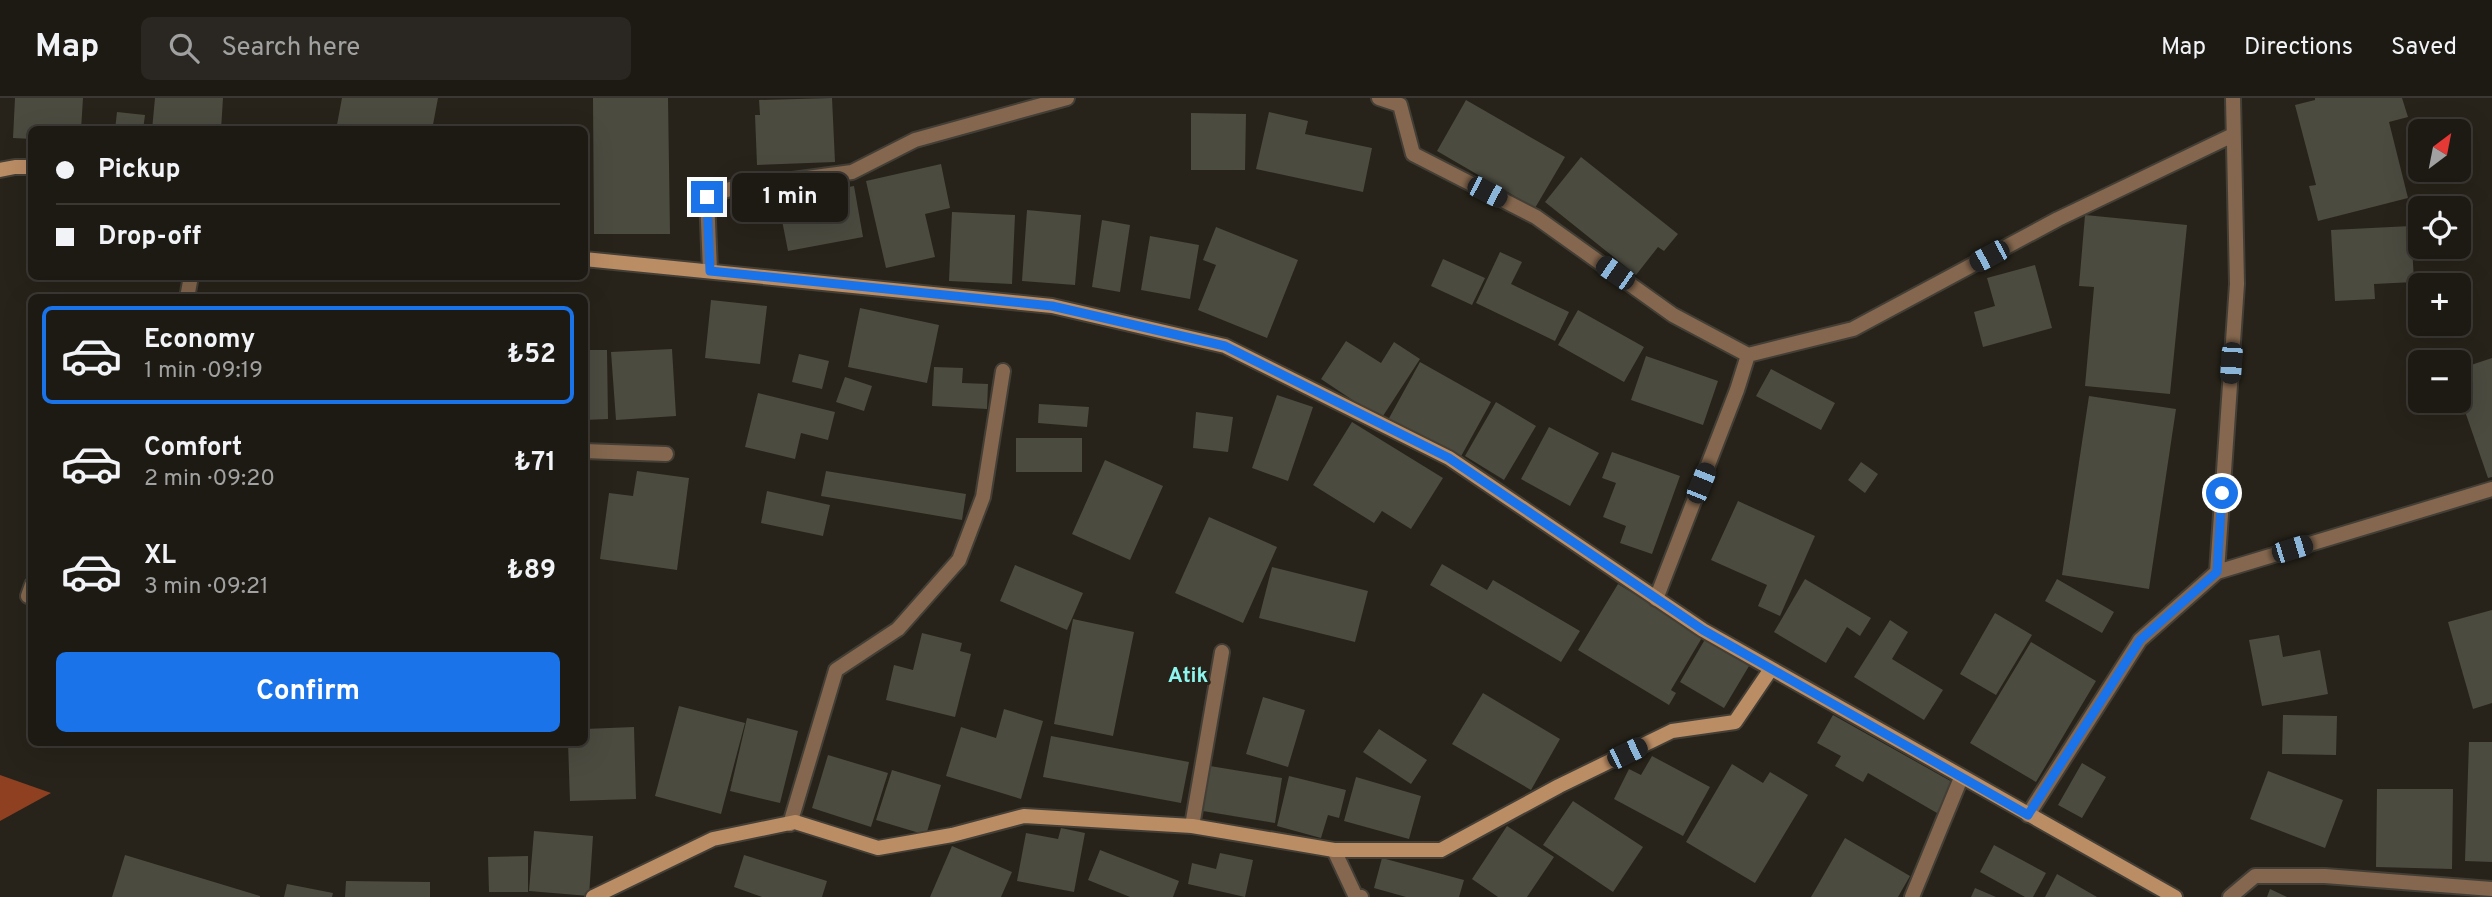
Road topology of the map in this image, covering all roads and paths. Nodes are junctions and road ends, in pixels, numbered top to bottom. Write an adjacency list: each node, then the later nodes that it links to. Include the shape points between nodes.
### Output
1 (1067, 98): 8 (street, via 915,140 852,172 733,188 707,197)
2 (1380, 98): 9 (street, via 1400,105 1413,154 1536,217 1673,315)
3 (2233, 98): 4 (street)
4 (2234, 135): 9 (street, via 2058,219 1853,329); 14 (street, via 2237,284)
5 (28, 167): 6 (street)
6 (0, 170)
7 (588, 259): 8 (street)
8 (710, 271): 15 (street, via 1052,306 1225,346 1449,458)
9 (1748, 355): 15 (street)
10 (1003, 371): 20 (street, via 983,496 959,561 898,629 836,670)
11 (588, 451): 12 (street)
12 (666, 454)
13 (2492, 489): 14 (street)
14 (2217, 572): 19 (street, via 2140,640)
15 (1656, 599): 17 (street)
16 (1222, 652): 21 (street)
17 (1771, 669): 18 (street); 22 (street, via 1735,722 1672,731 1441,850)
18 (1961, 778): 19 (street); 26 (street)
19 (2028, 815): 27 (street)
20 (790, 824): 21 (street, via 878,848 1024,816); 24 (street, via 713,839)
21 (1192, 826): 22 (street)
22 (1334, 850): 25 (street, via 1355,895)
23 (2492, 889): 28 (street, via 2325,876 2255,876)
24 (593, 897)
25 (1361, 897)
26 (1912, 897)
27 (2175, 897)
28 (2230, 897)

